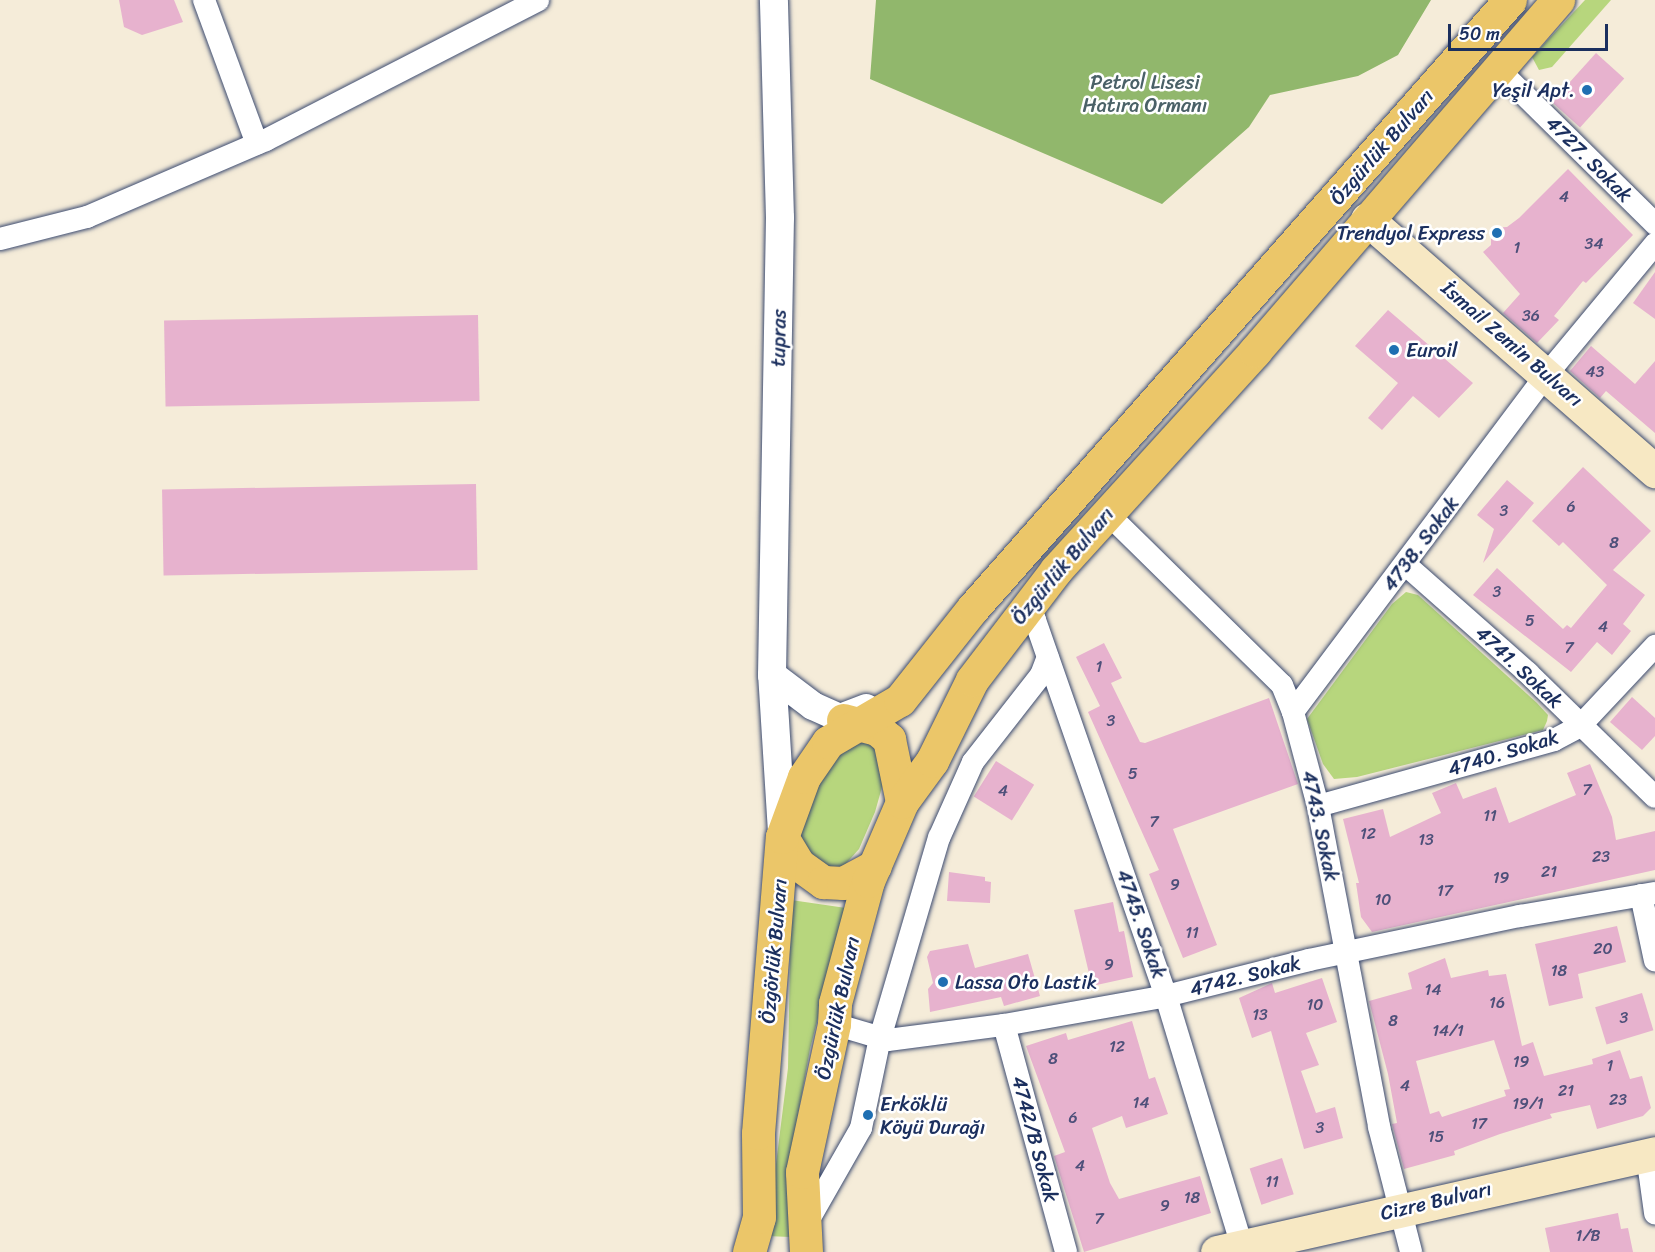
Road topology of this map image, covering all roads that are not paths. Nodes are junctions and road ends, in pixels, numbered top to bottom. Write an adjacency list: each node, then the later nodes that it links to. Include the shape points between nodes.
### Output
1 (204, 0): 7 (street)
2 (538, 0): 7 (street)
3 (774, 0): 19 (street, tupras, via 780,218)
4 (1510, 0): 20 (main road, Özgürlük Bulvarı, via 974,608)
5 (1558, 0): 6 (main road, Özgürlük Bulvarı)
6 (1498, 69): 8 (main road, Özgürlük Bulvarı); 9 (street, 4727. Sokak)
7 (257, 144): 10 (street, via 87,217)
8 (1368, 219): 12 (main road, İsmail Zemin Bulvarı); 14 (main road, Özgürlük Bulvarı, via 1255,351)
9 (1655, 224)
10 (0, 240)
11 (1655, 244): 12 (street, 4738. Sokak)
12 (1547, 374): 13 (main road, İsmail Zemin Bulvarı); 15 (street, 4738. Sokak)
13 (1655, 471)
14 (1107, 513): 16 (main road, Özgürlük Bulvarı); 21 (street, 4743. Sokak, via 1282,685)
15 (1406, 565): 21 (street, 4738. Sokak); 23 (street, 4741. Sokak, via 1528,673)
16 (1025, 606): 18 (street, 4745. Sokak, via 1035,620); 25 (main road, Özgürlük Bulvarı, via 972,680 932,761)
17 (1655, 646): 23 (street, 4740. Sokak)
18 (1048, 657): 32 (street, 4745. Sokak); 35 (street, via 1041,675 973,762 944,827)
19 (772, 675): 22 (street, via 813,706); 27 (street, tupras)
20 (900, 700): 22 (main road, Özgörlük Bulvarı)
21 (1293, 712): 26 (street, 4743. Sokak)
22 (846, 722): 25 (main road, via 877,729 889,739); 27 (main road, Özgörlük Bulvarı, via 804,777)
23 (1580, 726): 24 (street, 4741. Sokak); 26 (street, 4740. Sokak, via 1554,740)
24 (1655, 797)
25 (902, 802): 28 (main road, Özgürlük Bulvarı)
26 (1318, 806): 30 (street, 4743. Sokak)
27 (782, 837): 28 (main road, via 798,864 823,882 843,883); 41 (main road, Özgörlük Bulvarı, via 758,1133 759,1217)
28 (875, 866): 33 (main road, Özgürlük Bulvarı, via 835,1003)
29 (1648, 894): 30 (street, 4742. Sokak); 31 (street)
30 (1344, 953): 32 (street, 4742. Sokak); 37 (street, 4743. Sokak, via 1378,1126)
31 (1655, 961)
32 (1166, 996): 34 (street, 4742. Sokak); 40 (street, 4745. Sokak)
33 (834, 1024): 35 (street, 4742. Sokak); 39 (main road, Özgürlük Bulvarı, via 802,1172)
34 (1004, 1026): 35 (street, 4742. Sokak); 42 (street, 4742/B Sokak)
35 (880, 1038): 39 (street, via 861,1128)
36 (1651, 1154): 37 (main road, Cizre Bulvarı); 38 (street)
37 (1401, 1209): 40 (main road, Cizre Bulvarı); 43 (street, 4743. Sokak)
38 (1655, 1213)
39 (805, 1241)
40 (1230, 1249)
41 (749, 1252)
42 (1066, 1252)
43 (1411, 1252)

